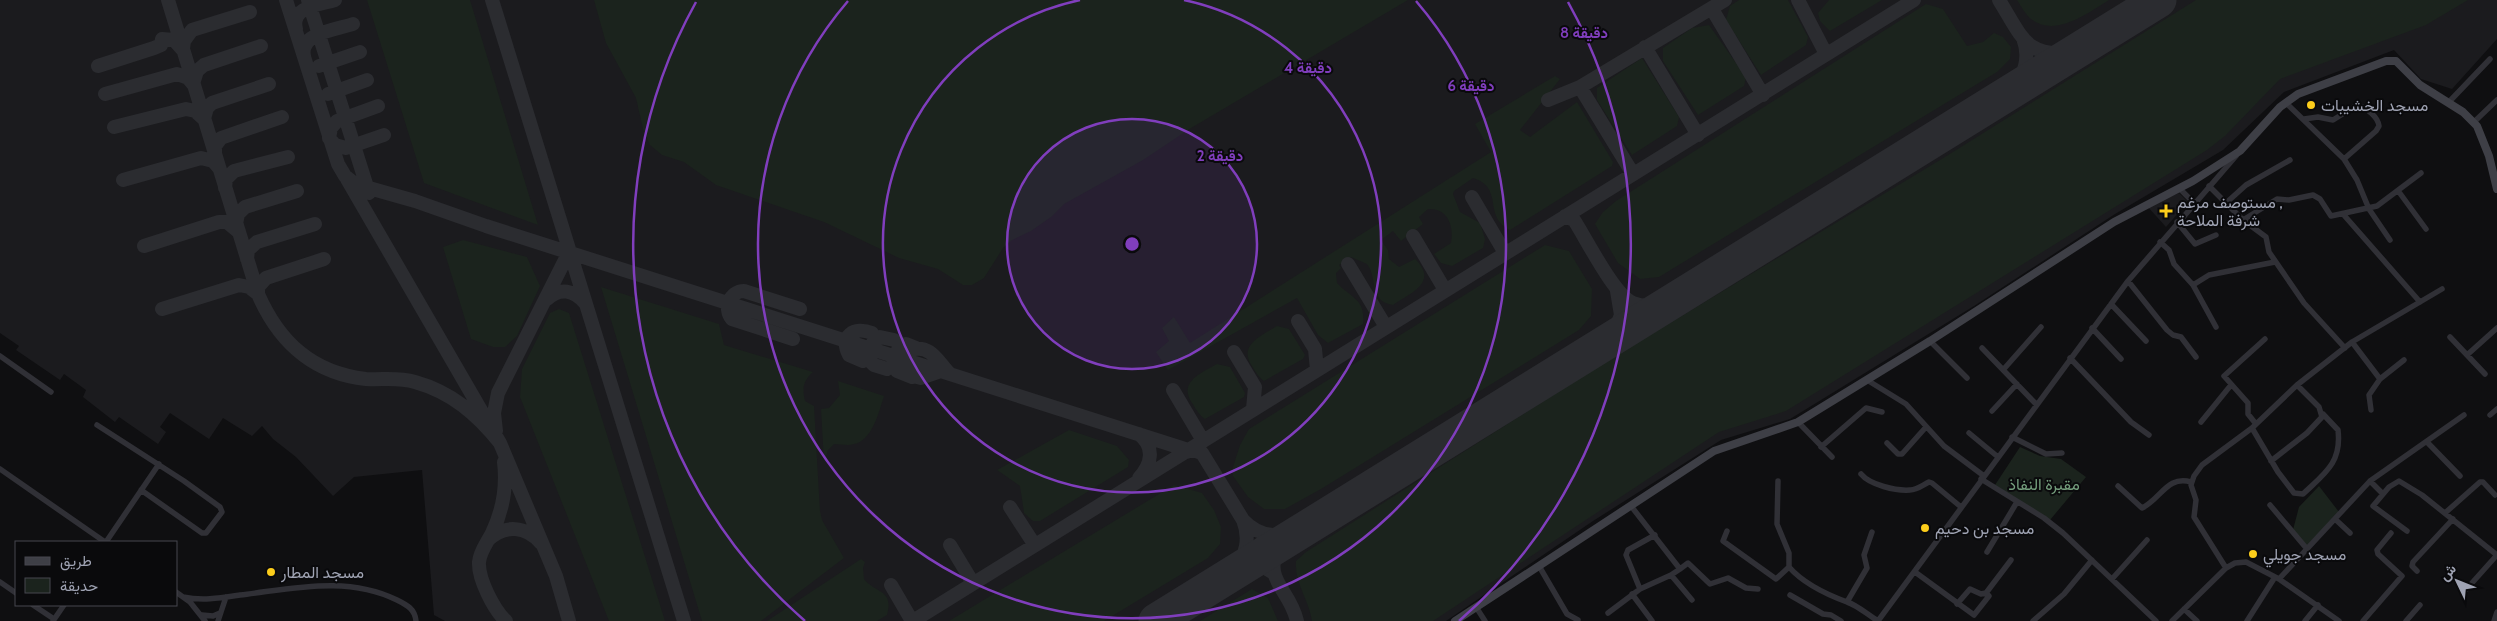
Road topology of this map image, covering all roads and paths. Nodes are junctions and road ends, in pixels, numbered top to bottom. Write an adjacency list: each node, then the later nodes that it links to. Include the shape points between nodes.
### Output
1 (2490, 60): 4 (street)
2 (2497, 100): 6 (street)
3 (2286, 102): 4 (main road, via 2310,88 2390,60); 5 (street); 7 (main road)
4 (2448, 103): 6 (main road)
5 (2304, 118): 9 (street); 9 (street, via 2333,120 2357,105 2377,118 2380,126)
6 (2474, 122): 11 (main road)
7 (2240, 151): 12 (street); 13 (main road)
8 (2290, 160): 17 (street, via 2246,185)
9 (2344, 160): 18 (street)
10 (2422, 174): 15 (street)
11 (2496, 177): 14 (main road)
12 (2209, 186): 16 (street); 17 (street)
13 (2179, 188): 16 (street); 38 (main road, via 2114,222)
14 (2497, 189)
15 (2399, 192): 18 (street); 22 (street)
16 (2194, 203): 21 (street)
17 (2226, 203): 20 (street)
18 (2369, 209): 19 (street); 24 (street)
19 (2343, 214): 20 (street, via 2331,216 2320,199 2313,195 2277,199); 30 (street)
20 (2243, 220): 26 (street, via 2267,239 2267,248)
21 (2177, 222): 23 (street, via 2195,244); 25 (street)
22 (2426, 229)
23 (2216, 235)
24 (2390, 240)
25 (2160, 242): 27 (street); 28 (street)
26 (2275, 262): 28 (street, via 2209,275); 42 (street, via 2304,303)
27 (2128, 281): 31 (street); 45 (street, via 2167,330 2181,337)
28 (2193, 285): 33 (street)
29 (2442, 289): 30 (street)
30 (2420, 302): 40 (street)
31 (2111, 304): 34 (street); 39 (street)
32 (2041, 327): 49 (street)
33 (2216, 327)
34 (2092, 328): 46 (street); 47 (street)
35 (2497, 328): 43 (street)
36 (2450, 337): 43 (street)
37 (2266, 339): 55 (street, via 2225,374 2224,378)
38 (1930, 341): 51 (street); 53 (main road)
39 (2146, 341)
40 (2352, 342): 42 (street); 52 (street)
41 (1982, 348): 49 (street)
42 (2345, 348): 56 (street)
43 (2467, 355): 50 (street)
44 (0, 356): 57 (street)
45 (2196, 357)
46 (2070, 358): 58 (street); 72 (street, via 2131,422)
47 (2121, 359)
48 (2404, 360): 52 (street)
49 (2003, 370): 54 (street)
50 (2485, 374)
51 (1967, 378)
52 (2380, 379): 60 (street, via 2370,390)
53 (1867, 380): 66 (main road); 70 (street, via 1906,404)
54 (2016, 384): 58 (street); 61 (street)
55 (2231, 385): 67 (street); 69 (street, via 2248,403 2248,414)
56 (2297, 385): 63 (street); 69 (street)
57 (51, 392)
58 (2036, 404): 73 (street)
59 (2497, 409): 65 (street)
60 (2370, 410)
61 (1992, 411)
62 (1882, 412): 76 (street, via 1866,408)
63 (2323, 414): 80 (street, via 2307,433); 80 (street, via 2338,430 2338,455 2303,494 2294,493)
64 (2464, 415): 74 (street)
65 (2490, 415)
66 (1798, 422): 76 (street); 95 (main road, via 1720,448)
67 (2201, 422)
68 (97, 425): 81 (street)
69 (2254, 426): 80 (street); 88 (street, via 2202,465)
70 (1926, 427): 75 (street, via 1902,454); 85 (street)
71 (1969, 433): 79 (street)
72 (2149, 435)
73 (2012, 438): 77 (street, via 2046,454); 79 (street)
74 (2427, 442): 84 (street); 87 (street)
75 (1887, 443)
76 (1821, 447): 78 (street)
77 (2062, 453)
78 (1832, 457)
79 (1998, 457): 85 (street)
80 (2271, 461)
81 (159, 464): 90 (street); 90 (street, via 220,507 222,514 206,533 202,533)
82 (0, 469): 107 (street)
83 (1861, 474): 96 (street, via 1869,481 1907,490 1932,483)
84 (2460, 476)
85 (1983, 478): 93 (street); 96 (street)
86 (1778, 481): 115 (street, via 1777,524 1789,553)
87 (2370, 481): 91 (street); 98 (street)
88 (2191, 482): 89 (street, via 2173,482 2142,508); 116 (street, via 2196,500 2196,522)
89 (2118, 486)
90 (141, 490): 108 (street)
91 (2383, 494): 97 (street, via 2396,482 2402,482); 101 (street, via 2373,506)
92 (2495, 495): 97 (street, via 2480,482)
93 (2017, 502): 110 (street); 113 (street, via 2044,518)
94 (2270, 505): 109 (street)
95 (1631, 506): 105 (street); 114 (main road)
96 (1961, 507): 119 (street)
97 (2445, 513): 99 (street)
98 (2335, 519): 103 (street); 109 (street)
99 (2452, 519): 111 (street); 118 (street, via 2413,562 2412,566)
100 (1727, 531): 115 (street, via 1724,542 1776,579)
101 (2407, 531)
102 (1872, 532): 135 (street, via 1864,555 1867,568)
103 (2350, 533)
104 (2391, 533): 162 (street, via 2377,550 2378,554 2402,576)
105 (1655, 535): 117 (street); 124 (street, via 1628,550 1626,555)
106 (2147, 540): 122 (street)
107 (105, 541)
108 (107, 541)
109 (2307, 548): 121 (street)
110 (1987, 552)
111 (2497, 555): 129 (street)
112 (2011, 560): 128 (street)
113 (2092, 560): 122 (street); 155 (street, via 2064,594)
114 (1539, 566): 141 (main road); 148 (street, via 1567,614)
115 (1789, 567): 135 (street, via 1800,577)
116 (2226, 568): 121 (street, via 2246,562); 142 (street)
117 (1680, 569): 120 (street); 125 (street, via 1688,563 1710,584 1728,578 1746,588)
118 (2418, 571)
119 (1915, 572): 135 (street, via 1878,621); 136 (street)
120 (1671, 575): 124 (street); 134 (street)
121 (2277, 578): 140 (street); 159 (street)
122 (2112, 579): 156 (street)
123 (0, 582): 126 (street)
124 (1640, 589): 130 (street)
125 (1758, 589)
126 (15, 592)
127 (178, 593): 132 (street)
128 (1986, 593): 136 (street, via 1980,594 1970,588); 136 (street, via 1989,597 1976,614)
129 (2464, 593)
130 (1632, 594): 145 (street); 154 (street)
131 (1790, 595): 149 (street)
132 (183, 597): 133 (street); 146 (street)
133 (226, 597): 144 (street); 151 (street, via 347,585 396,599 412,609)
134 (1692, 600)
135 (1847, 602)
136 (1957, 604)
137 (2420, 605): 163 (street)
138 (34, 606): 147 (street)
139 (63, 606): 147 (street)
140 (2318, 606): 160 (street); 161 (street)
141 (1476, 607): 152 (main road); 153 (street)
142 (2184, 609): 157 (street); 158 (street)
143 (2497, 612): 164 (street)
144 (220, 613): 146 (street); 150 (street)
145 (1608, 613)
146 (203, 618)
147 (54, 620)
148 (1578, 620)
149 (1839, 620)
150 (218, 621)
151 (416, 621)
152 (1455, 621)
153 (1485, 621)
154 (1652, 621)
155 (2033, 621)
156 (2156, 621)
157 (2172, 621)
158 (2197, 621)
159 (2247, 621)
160 (2305, 621)
161 (2339, 621)
162 (2363, 621)
163 (2406, 621)
164 (2494, 621)

